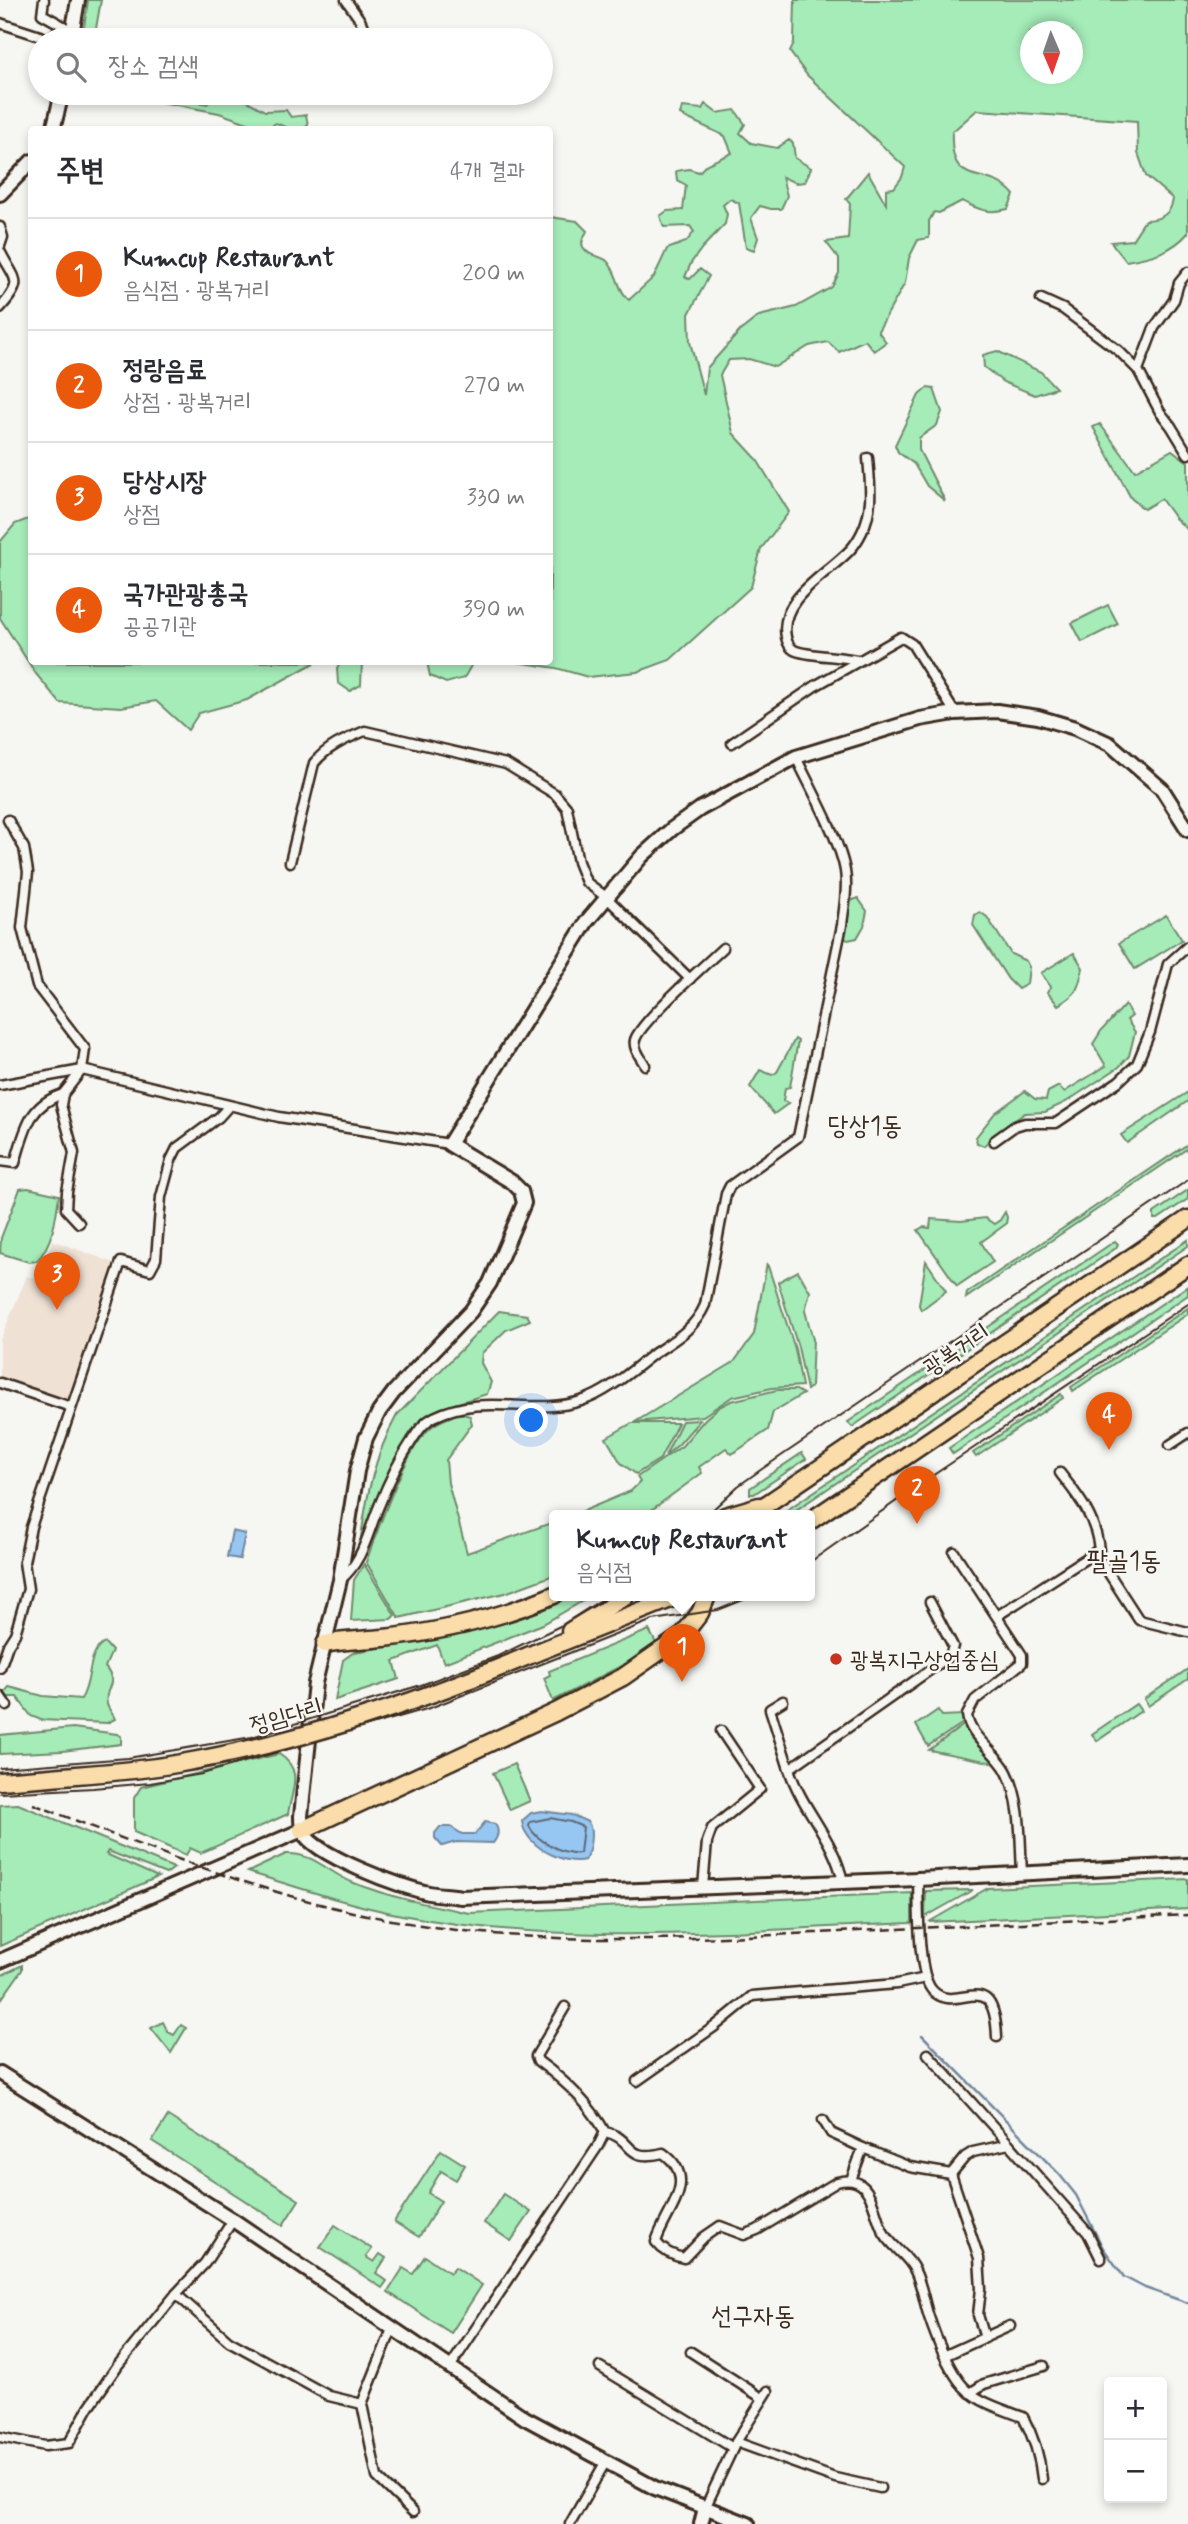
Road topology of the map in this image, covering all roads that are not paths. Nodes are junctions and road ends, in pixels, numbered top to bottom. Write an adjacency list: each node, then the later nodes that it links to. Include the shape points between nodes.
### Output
1 (44, 0): 5 (street, via 42,14)
2 (78, 0): 6 (street)
3 (346, 0): 7 (street)
4 (0, 23): 8 (street)
5 (63, 28)
6 (70, 28)
7 (364, 28)
8 (28, 32)
9 (59, 105): 10 (street)
10 (54, 126)
11 (28, 165): 12 (street)
12 (0, 194)
13 (0, 228): 14 (street, via 4,237)
14 (0, 246)
15 (0, 251): 18 (street, via 16,283 14,293)
16 (1188, 272): 19 (street, via 1154,328)
17 (1041, 299): 19 (street, via 1063,309)
18 (0, 308)
19 (1138, 370): 20 (street)
20 (1188, 454)
21 (868, 458): 22 (street, via 870,505 862,532 851,549 792,605 785,633 793,650)
22 (857, 660): 23 (street, via 901,637 912,644); 24 (street)
23 (955, 713): 25 (street, via 920,719); 27 (street, via 997,711 1038,717 1110,744 1161,789)
24 (732, 743)
25 (796, 757): 29 (street, via 672,829); 55 (street, via 845,871 842,925 797,1137 730,1186 698,1320 582,1401 468,1405 424,1423 391,1476 351,1572)
26 (8, 820): 34 (street, via 24,848 28,872 22,928 28,957 37,986 85,1049)
27 (1188, 830)
28 (290, 862): 29 (street, via 314,763 324,752 365,731 506,764 555,793 567,808 586,882)
29 (606, 897): 32 (street); 39 (street)
30 (1188, 946): 38 (street, via 1168,964 1137,1064 1056,1123 1014,1126)
31 (723, 948): 32 (street)
32 (690, 979): 33 (street, via 635,1039)
33 (645, 1065)
34 (82, 1070): 35 (street); 36 (street); 37 (street)
35 (0, 1085)
36 (63, 1094): 40 (street, via 40,1104 15,1163); 42 (street, via 64,1122 74,1153 66,1209)
37 (228, 1107): 39 (street); 45 (street, via 177,1148 161,1197 156,1259 150,1270 121,1262)
38 (994, 1142)
39 (449, 1144): 55 (street, via 512,1182 524,1203 490,1283 471,1311 394,1392 366,1438)
40 (0, 1161)
41 (1188, 1219): 49 (highway, 광복거리)
42 (79, 1223)
43 (1188, 1265): 52 (highway)
44 (0, 1383): 45 (street)
45 (71, 1407): 65 (street, via 31,1527 24,1562 28,1590)
46 (1188, 1433): 47 (street)
47 (1170, 1445)
48 (1060, 1473): 54 (street, via 1097,1532 1099,1550)
49 (765, 1505): 50 (highway); 51 (highway, 광복거리)
50 (747, 1510)
51 (758, 1510)
52 (815, 1518)
53 (954, 1552): 61 (street)
54 (1095, 1552): 61 (street); 62 (street, via 1139,1620)
55 (340, 1580): 63 (street)
56 (549, 1597): 63 (highway, via 433,1630)
57 (617, 1601): 64 (highway)
58 (666, 1601): 64 (highway)
59 (705, 1601): 72 (highway, via 682,1636 623,1677)
60 (930, 1602): 70 (street, via 953,1646 950,1656)
61 (998, 1616): 74 (street, via 1022,1655 1022,1663 975,1700 967,1715 971,1727 1007,1771 1014,1790)
62 (1188, 1632)
63 (325, 1644): 72 (street, via 315,1683)
64 (536, 1653): 71 (highway, 정임다리, bridge, via 426,1697 237,1753 174,1765)
65 (0, 1668)
66 (0, 1696): 68 (street)
67 (783, 1701): 70 (street, via 770,1709)
68 (7, 1706)
69 (721, 1731): 77 (street, via 760,1789 712,1828)
70 (789, 1769): 76 (street, via 793,1784 836,1855)
71 (0, 1781)
72 (302, 1830): 77 (street, via 312,1844 338,1858 427,1893 461,1897); 78 (street)
73 (1188, 1865): 74 (street)
74 (1022, 1873): 75 (street)
75 (918, 1879): 76 (street); 79 (street)
76 (843, 1882): 77 (street)
77 (703, 1887)
78 (4, 1958)
79 (926, 1978): 81 (street, via 936,1994 988,1999 996,2016); 84 (street, via 752,1996)
80 (565, 2007): 86 (street, via 536,2056 568,2085)
81 (997, 2037)
82 (928, 2054): 87 (street)
83 (0, 2073): 91 (street)
84 (637, 2081)
85 (823, 2120): 88 (street, via 831,2133)
86 (605, 2132): 90 (street, via 618,2136 634,2154 663,2153 674,2165 679,2176 678,2195 656,2242 675,2257 690,2254 704,2236 720,2226 744,2235 837,2182); 100 (street)
87 (1009, 2144): 89 (street, via 973,2152); 92 (street, via 1088,2233)
88 (863, 2148): 89 (street, via 910,2166); 90 (street)
89 (951, 2174): 96 (street, via 979,2258 978,2315)
90 (851, 2180): 98 (street, via 868,2192 888,2240 916,2272 929,2319)
91 (233, 2220): 93 (street, via 205,2263); 95 (street)
92 (1101, 2259)
93 (176, 2294): 103 (street, via 229,2341 329,2396); 104 (street, via 118,2365 69,2442 45,2446)
94 (1010, 2326): 96 (street)
95 (392, 2329): 100 (street); 103 (street)
96 (985, 2338): 98 (street)
97 (691, 2351): 105 (street, via 765,2395)
98 (946, 2355): 102 (street)
99 (1044, 2366): 102 (street, via 984,2384)
100 (450, 2367): 106 (street, via 525,2418)
101 (600, 2367): 105 (street)
102 (970, 2393): 107 (street, via 1023,2417 1035,2441)
103 (362, 2404): 110 (street, via 377,2477)
104 (0, 2437)
105 (735, 2445): 108 (street); 109 (street)
106 (607, 2461): 109 (street); 111 (street)
107 (1042, 2479)
108 (880, 2488)
109 (705, 2508): 112 (street); 113 (street)
110 (413, 2512)
111 (570, 2524)
112 (701, 2524)
113 (748, 2524)

